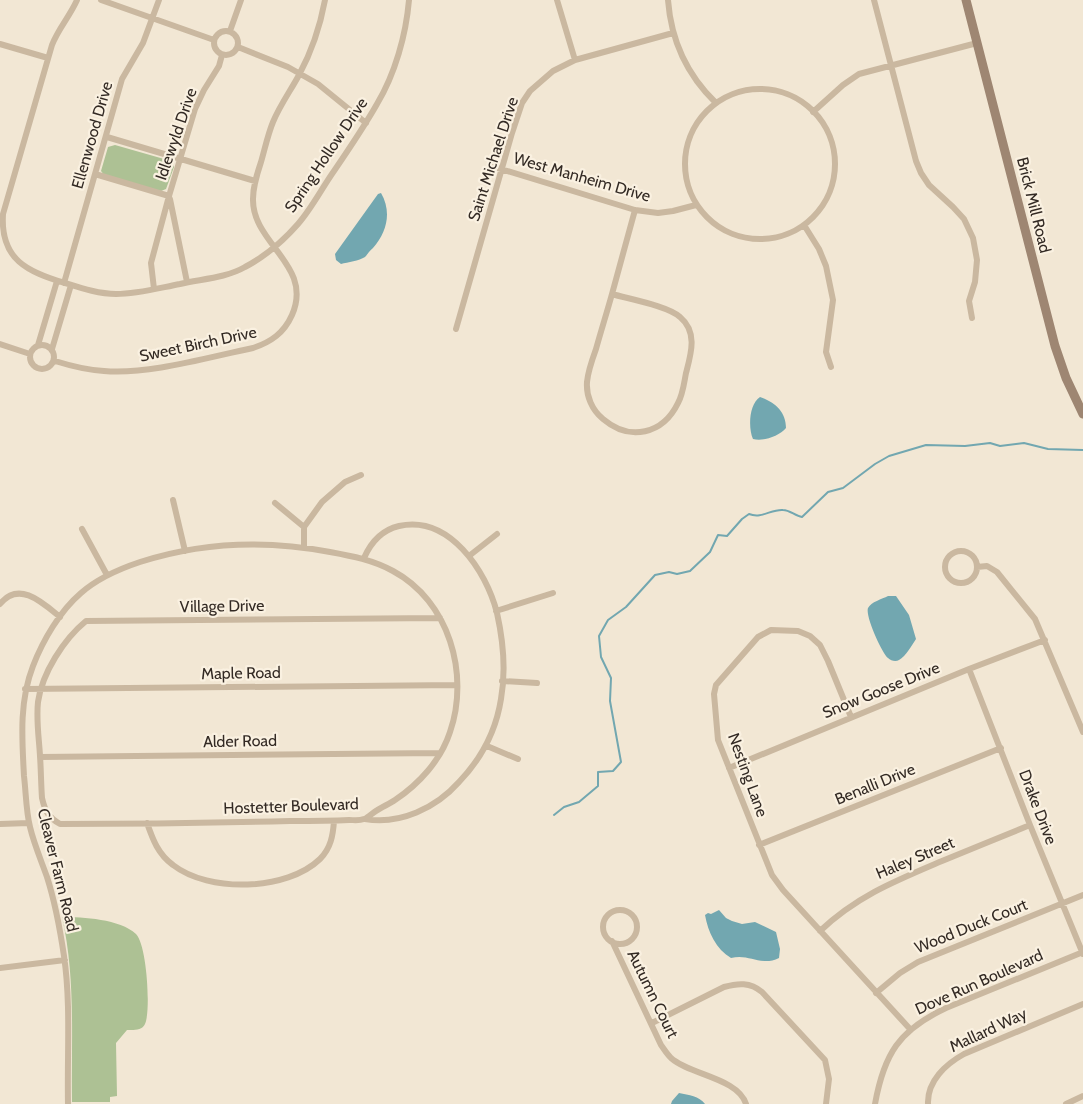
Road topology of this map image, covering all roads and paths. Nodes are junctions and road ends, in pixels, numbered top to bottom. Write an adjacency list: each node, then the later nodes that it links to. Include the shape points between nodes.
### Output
1 (77, 0): 19 (street, Spring Hollow Drive, via 56,35)
2 (101, 0): 11 (street)
3 (159, 0): 11 (street, Ellenwood Drive)
4 (242, 0): 12 (street)
5 (325, 0): 22 (street, Sweet Birch Drive, via 314,45)
6 (409, 0): 25 (street, Spring Hollow Drive, via 391,74)
7 (557, 0): 20 (street)
8 (668, 0): 13 (street)
9 (874, 0): 21 (street)
10 (966, 0): 15 (street, Brick Mill Road)
11 (153, 18): 14 (street); 26 (street, Ellenwood Drive, via 122,79)
12 (230, 31): 14 (street, via 222,31); 17 (street, via 238,38)
13 (672, 33): 20 (street, Saint Michael Drive); 23 (street, via 688,68)
14 (214, 40): 18 (street, via 214,46)
15 (977, 43): 21 (street); 49 (street, Brick Mill Road, via 1055,346)
16 (0, 44): 19 (street)
17 (238, 47): 18 (street, via 233,54); 22 (street)
18 (222, 55): 27 (street, Idlewyld Drive, via 195,109)
19 (48, 58): 38 (street, Spring Hollow Drive, via 1,223 5,243 21,267)
20 (576, 60): 29 (street, Saint Michael Drive, via 552,71 530,91 522,103)
21 (891, 64): 24 (street, via 859,74); 41 (street, via 921,173 964,219 973,238 978,260 969,301)
22 (300, 74): 25 (street, via 318,84); 31 (street, Sweet Birch Drive, via 273,122)
23 (716, 103): 24 (street, via 744,91 758,89 788,95); 33 (street, via 696,124 686,150 686,178)
24 (813, 112): 35 (street, via 830,139 834,170 822,206)
25 (366, 123): 36 (street, Spring Hollow Drive, via 298,224)
26 (106, 137): 27 (street); 30 (street, Ellenwood Drive)
27 (181, 159): 31 (street); 32 (street, Idlewyld Drive)
28 (491, 166): 29 (street, West Manheim Drive)
29 (502, 169): 34 (street, West Manheim Drive); 42 (street, Saint Michael Drive)
30 (96, 174): 32 (street); 38 (street, Ellenwood Drive)
31 (255, 180): 36 (street, Sweet Birch Drive, via 252,199 257,224)
32 (169, 196): 37 (street, Idlewyld Drive); 39 (street, Idlewyld Drive, via 151,263)
33 (696, 205): 34 (street, West Manheim Drive, via 658,213); 35 (street, via 720,228 752,239 779,236)
34 (635, 210): 40 (street)
35 (804, 225): 48 (street, via 826,266 833,300 826,352)
36 (274, 246): 37 (street, Spring Hollow Drive, via 245,268); 47 (street, Sweet Birch Drive, via 292,272 296,297 288,324 267,344 129,371 87,369)
37 (187, 282): 39 (street, Spring Hollow Drive)
38 (64, 283): 39 (street, Spring Hollow Drive, via 102,293); 44 (street, Ellenwood Drive); 45 (street, Ellenwood Drive)
39 (154, 289)
40 (612, 294): 40 (street, via 590,366 588,396 600,417 616,428 629,432 652,430 672,413 679,401 692,337 680,317 668,310)
41 (972, 318)
42 (456, 329)
43 (0, 344): 46 (street)
44 (38, 345): 45 (street); 46 (street)
45 (52, 350): 47 (street)
46 (30, 354): 47 (street, via 32,365 37,369 49,368)
47 (55, 360)
48 (831, 367)
49 (1083, 414)
50 (360, 475): 53 (street, via 330,494)
51 (173, 500): 57 (street)
52 (276, 503): 53 (street)
53 (304, 527): 56 (street)
54 (82, 529): 61 (street)
55 (497, 534): 58 (street)
56 (304, 547): 57 (street, Cleaver Farm Road, via 240,544); 59 (street, Cleaver Farm Road)
57 (185, 551): 61 (street, Cleaver Farm Road)
58 (468, 556): 59 (street, via 441,532 411,524 384,533 374,541); 64 (street, via 490,592)
59 (364, 558): 66 (street, Hostetter Boulevard, via 394,571 413,584)
60 (977, 567): 60 (street, via 973,556 963,551 950,555 945,565 948,576 960,584 973,578); 67 (street, via 987,566 997,572 1035,619)
61 (107, 575): 65 (street, Cleaver Farm Road, via 80,593)
62 (553, 593): 64 (street)
63 (0, 604): 65 (street, via 7,596 27,594 38,598)
64 (496, 611): 69 (street, via 502,646)
65 (60, 617): 72 (street, Cleaver Farm Road, via 42,647)
66 (440, 618): 71 (street, Hostetter Boulevard, via 452,645); 73 (street, Village Drive, via 86,621 62,646)
67 (1045, 640): 68 (street, Snow Goose Drive); 75 (street)
68 (969, 668): 74 (street, Snow Goose Drive); 77 (street, Drake Drive)
69 (502, 681): 70 (street); 76 (street, via 501,698)
70 (537, 683)
71 (457, 685): 73 (street, Maple Road); 78 (street, Hostetter Boulevard, via 458,695 449,737)
72 (25, 689): 73 (street, Maple Road); 84 (street, Cleaver Farm Road, via 22,741)
73 (41, 689): 79 (street, Village Drive, via 37,722)
74 (851, 717): 81 (street, Snow Goose Drive); 81 (street, Nesting Lane, via 820,645 798,631 771,630 758,637 716,685 718,740)
75 (1083, 732)
76 (487, 746): 80 (street); 82 (street, via 456,786 430,807 390,820)
77 (1002, 748): 87 (street, Drake Drive); 88 (street, Benalli Drive)
78 (439, 753): 79 (street, Alder Road); 82 (street, Hostetter Boulevard, via 416,783)
79 (40, 757): 86 (street, Cleaver Farm Road, via 44,809 60,824)
80 (518, 759)
81 (729, 768): 88 (street, Nesting Lane)
82 (365, 820): 83 (street, Hostetter Boulevard)
83 (334, 821): 86 (street, Hostetter Boulevard); 86 (street, via 332,840 319,859 292,875 244,885 202,879 173,866 155,846)
84 (29, 823): 85 (street); 94 (street, Cleaver Farm Road, via 54,904)
85 (0, 824)
86 (148, 824)
87 (1030, 825): 90 (street, Drake Drive); 91 (street, Haley Street, via 886,884 859,900)
88 (758, 845): 91 (street, Nesting Lane, via 782,890)
89 (1083, 895): 90 (street, Wood Duck Court)
90 (1062, 904): 93 (street, Drake Drive); 96 (street, Wood Duck Court, via 918,962)
91 (820, 931): 96 (street, Nesting Lane)
92 (612, 942): 92 (street, Autumn Court, via 626,942 636,932 636,922 626,911 614,911 604,920 604,933); 98 (street, Autumn Court)
93 (1083, 953): 99 (street, Dove Run Boulevard, via 946,1008)
94 (65, 960): 95 (street); 101 (street, Cleaver Farm Road)
95 (0, 968)
96 (876, 993): 99 (street, Nesting Lane)
97 (1083, 1004): 105 (street, Mallard Way, via 952,1060 933,1082)
98 (652, 1023): 102 (street, Autumn Court, via 671,1058 732,1087 744,1097); 103 (street, via 724,987 754,985 824,1060 828,1079)
99 (910, 1029): 104 (street, Dove Run Boulevard, via 889,1057 880,1077)
100 (1083, 1096): 106 (street)
101 (68, 1104)
102 (746, 1104)
103 (826, 1104)
104 (875, 1104)
105 (928, 1104)
106 (1066, 1104)

